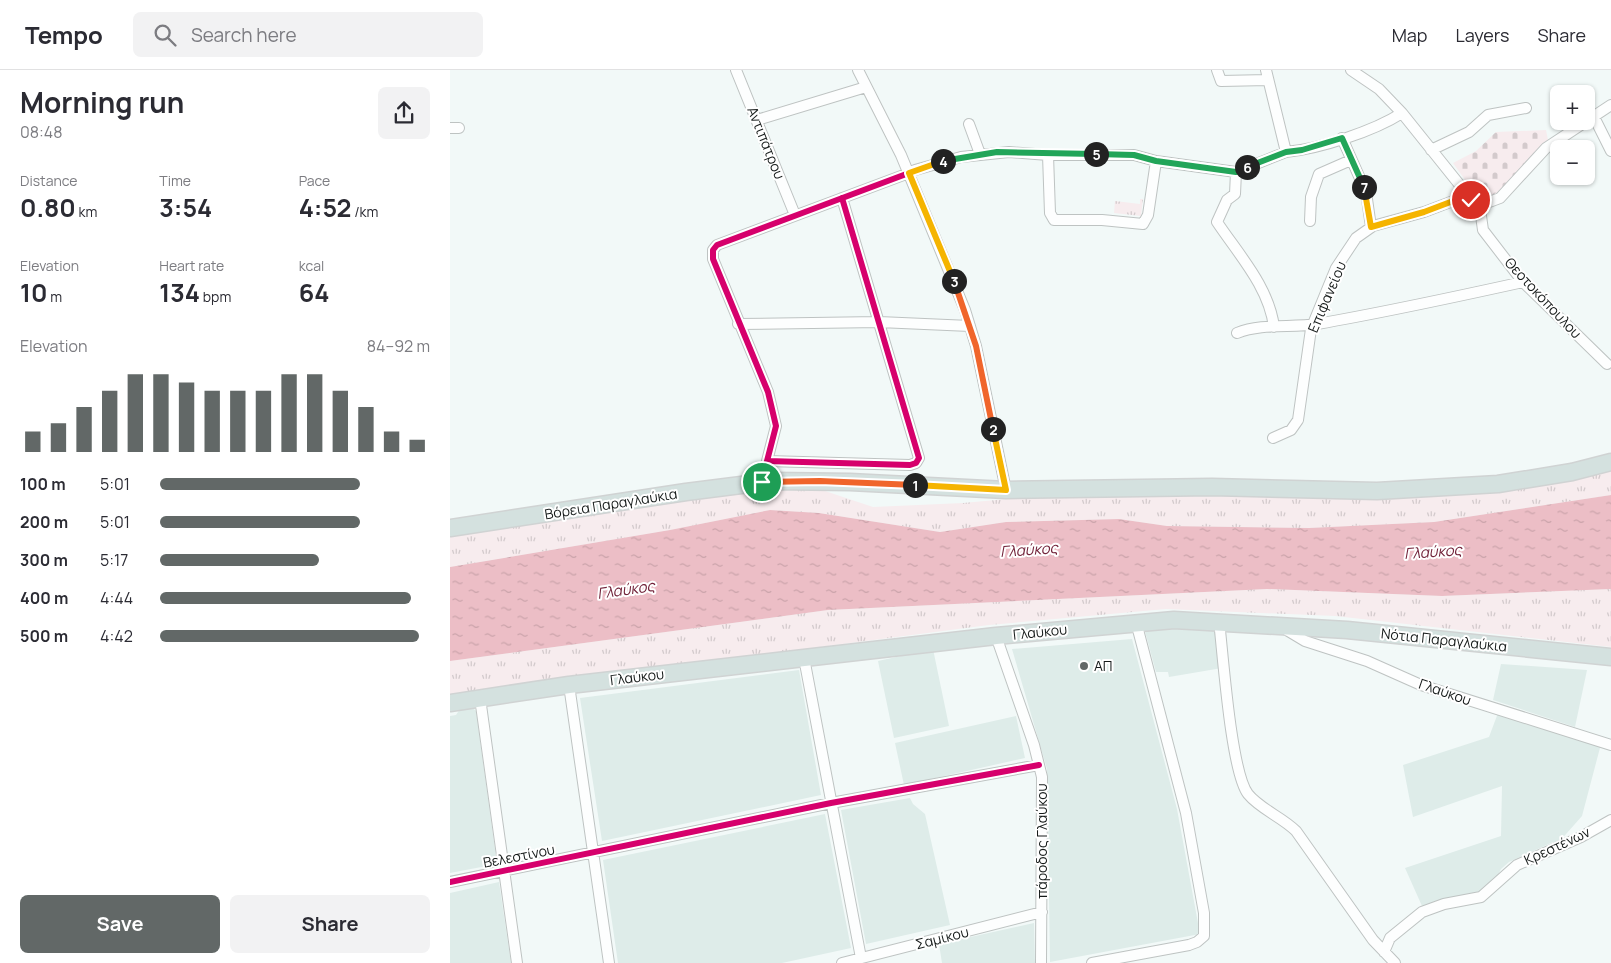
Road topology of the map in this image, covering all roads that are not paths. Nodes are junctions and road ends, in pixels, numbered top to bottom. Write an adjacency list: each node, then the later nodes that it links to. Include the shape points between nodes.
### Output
1 (736, 70): 12 (street, Αντιπάτρου)
2 (858, 70): 6 (street)
3 (1217, 70): 5 (street, via 1221,81)
4 (1352, 70): 9 (street, Θεοτοκόπουλου, via 1379,89)
5 (1267, 75): 18 (street)
6 (866, 87): 12 (street); 24 (street)
7 (1611, 105): 10 (street, Επιφανείου)
8 (1526, 108): 16 (street, via 1488,115 1473,130)
9 (1402, 113): 15 (street, via 1378,127); 16 (street, Θεοτοκόπουλου)
10 (1595, 116)
11 (1595, 119): 17 (street)
12 (757, 120): 27 (street, Αντιπάτρου)
13 (969, 124): 19 (street)
14 (1574, 130): 26 (street, Επιφανείου, via 1546,148 1500,198 1486,204)
15 (1342, 138): 18 (street); 21 (street)
16 (1431, 150): 26 (street, Θεοτοκόπουλου)
17 (1611, 151)
18 (1286, 152): 23 (street)
19 (980, 154): 20 (street); 24 (street)
20 (1048, 154): 22 (street, via 1129,154); 22 (street, via 1050,214 1054,220 1143,224 1148,215)
21 (1352, 160): 28 (street, via 1319,174 1311,197); 29 (street, via 1366,192)
22 (1156, 161): 23 (street)
23 (1236, 172): 35 (street, via 1235,194 1226,200 1218,222 1262,289 1272,310)
24 (909, 173): 25 (street); 34 (street)
25 (842, 198): 27 (street); 31 (street)
26 (1471, 200): 29 (street, Επιφανείου, via 1461,198 1429,211); 30 (street, Θεοτοκόπουλου, via 1482,216 1483,230)
27 (795, 215): 32 (street, via 718,245 713,250 713,260)
28 (1310, 221)
29 (1371, 227): 33 (street, Επιφανείου, via 1356,238 1342,258)
30 (1523, 282): 33 (street, via 1409,308); 37 (street, Θεοτοκόπουλου)
31 (879, 322): 32 (street); 32 (street, via 919,458 910,465 767,460 776,426 768,392); 34 (street)
32 (738, 324)
33 (1313, 324): 35 (street); 38 (street, Επιφανείου, via 1300,417 1291,430)
34 (970, 326): 40 (street)
35 (1274, 327): 36 (street)
36 (1237, 333)
37 (1607, 364)
38 (1273, 438)
39 (1611, 462): 40 (main road, Βόρεια Παραγλαύκια, via 1498,484 1377,491 1212,487)
40 (1006, 490): 41 (main road, Βόρεια Παραγλαύκια, via 773,481)
41 (450, 528)
42 (1219, 621): 43 (main road, Γλαύκου); 44 (main road, Γλαύκου); 60 (street, via 1235,754 1244,788 1253,799 1296,831)
43 (1136, 622): 45 (main road, Γλαύκου); 65 (street, via 1186,813 1204,914 1204,936 1189,944)
44 (1278, 624): 46 (main road, Νότια Παραγλαύκια); 51 (street, Γλαύκου, via 1306,641 1368,661 1422,685)
45 (996, 636): 47 (main road, Γλαύκου); 52 (street, πάροδος Γλαύκου)
46 (1611, 657)
47 (804, 658): 48 (main road, Γλαύκου); 53 (street)
48 (569, 685): 49 (main road, Γλαύκου); 55 (street)
49 (480, 698): 50 (main road, Γλαύκου); 56 (street)
50 (450, 703)
51 (1611, 745)
52 (1039, 765): 53 (street, Βελεστίνου); 58 (street, πάροδος Γλαύκου, via 1042,777)
53 (831, 803): 55 (street, Βελεστίνου); 59 (street)
54 (1611, 820): 60 (street, Κρεστένων, via 1581,838 1517,864 1481,897 1422,912 1390,938)
55 (593, 854): 56 (street, Βελεστίνου); 62 (street)
56 (504, 872): 57 (street, Βελεστίνου); 61 (street)
57 (450, 882)
58 (1042, 912): 59 (street, Σαμίκου); 64 (street, πάροδος Γλαύκου)
59 (861, 958): 63 (street, Σαμίκου)
60 (1387, 959)
61 (517, 963)
62 (609, 963)
63 (842, 963)
64 (1041, 963)
65 (1092, 963)

